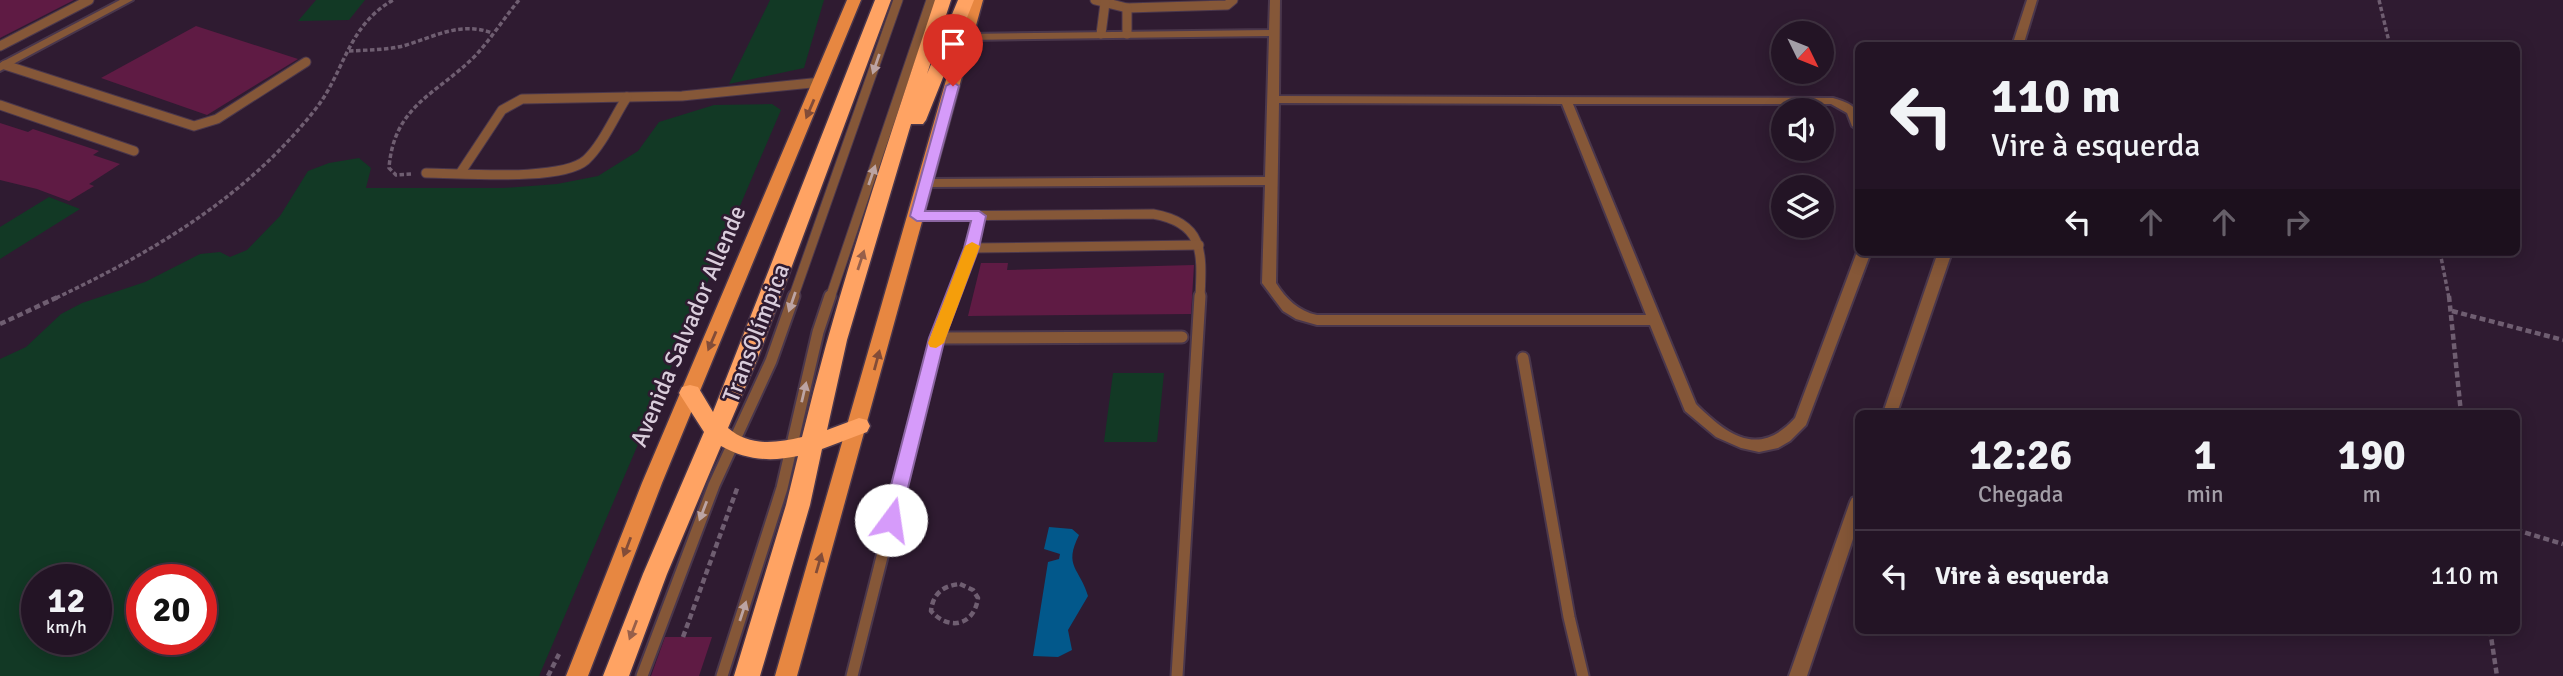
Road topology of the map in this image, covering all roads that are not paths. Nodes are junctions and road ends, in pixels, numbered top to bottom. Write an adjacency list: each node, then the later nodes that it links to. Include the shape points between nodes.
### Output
1 (89, 0): 21 (lane)
2 (128, 0): 23 (street)
3 (854, 0): 24 (main road, Avenida Salvador Allende)
4 (883, 0): 49 (highway)
5 (898, 0): 49 (lane, TransOlímpica, one-way to 49, via 771,362)
6 (930, 0): 50 (lane, one-way to 6, via 818,332)
7 (943, 0): 35 (highway)
8 (966, 0): 35 (highway, via 895,173)
9 (976, 0): 19 (main road)
10 (1095, 0): 14 (lane)
11 (1233, 0): 15 (lane, via 1227,5)
12 (1275, 0): 16 (street)
13 (2032, 0): 20 (street)
14 (1105, 3): 15 (lane); 17 (lane)
15 (1127, 8): 18 (lane)
16 (1274, 33): 18 (street); 26 (street)
17 (1101, 34): 18 (street); 19 (street)
18 (1127, 34)
19 (966, 37): 34 (main road)
20 (2018, 42)
21 (0, 46)
22 (306, 62): 23 (lane, via 217,119 194,126)
23 (2, 67)
24 (822, 82): 25 (lane); 46 (main road, Avenida Salvador Allende, one-way to 46)
25 (626, 97): 31 (lane, via 536,97 511,104 502,110); 31 (lane, via 574,169)
26 (1273, 99): 27 (street); 33 (street)
27 (1566, 100): 29 (street, via 1833,101 1852,111); 42 (street)
28 (0, 105): 30 (lane)
29 (1855, 118)
30 (134, 151)
31 (461, 172): 32 (lane)
32 (426, 173)
33 (1272, 181): 34 (street); 42 (street, via 1269,283 1278,299 1305,318)
34 (926, 183): 36 (main road)
35 (881, 189): 50 (highway, one-way to 35)
36 (917, 216): 37 (lane); 48 (main road, one-way to 36)
37 (979, 216): 38 (lane, via 1170,216 1192,228); 39 (lane)
38 (1199, 245): 39 (lane); 59 (lane)
39 (972, 248): 44 (lane)
40 (1863, 256): 42 (street, via 1801,422 1785,438 1770,444 1748,445 1717,434 1690,407)
41 (1944, 256): 47 (street)
42 (1656, 320)
43 (1182, 337): 44 (lane)
44 (937, 338): 58 (lane)
45 (1523, 358): 60 (lane)
46 (690, 393): 49 (highway, via 702,416); 52 (main road, Avenida Salvador Allende, one-way to 52)
47 (1890, 410)
48 (859, 426): 50 (highway); 57 (main road, one-way to 48)
49 (725, 439): 50 (highway, via 754,451); 53 (highway, one-way to 53, via 654,574); 54 (lane, TransOlímpica, one-way to 54, via 705,508)
50 (802, 447): 55 (lane, one-way to 50, via 782,488); 56 (highway)
51 (1855, 511): 61 (street)
52 (577, 676)
53 (615, 676)
54 (642, 676)
55 (722, 676)
56 (747, 676)
57 (786, 676)
58 (852, 676)
59 (1177, 676)
60 (1583, 676)
61 (1798, 676)

